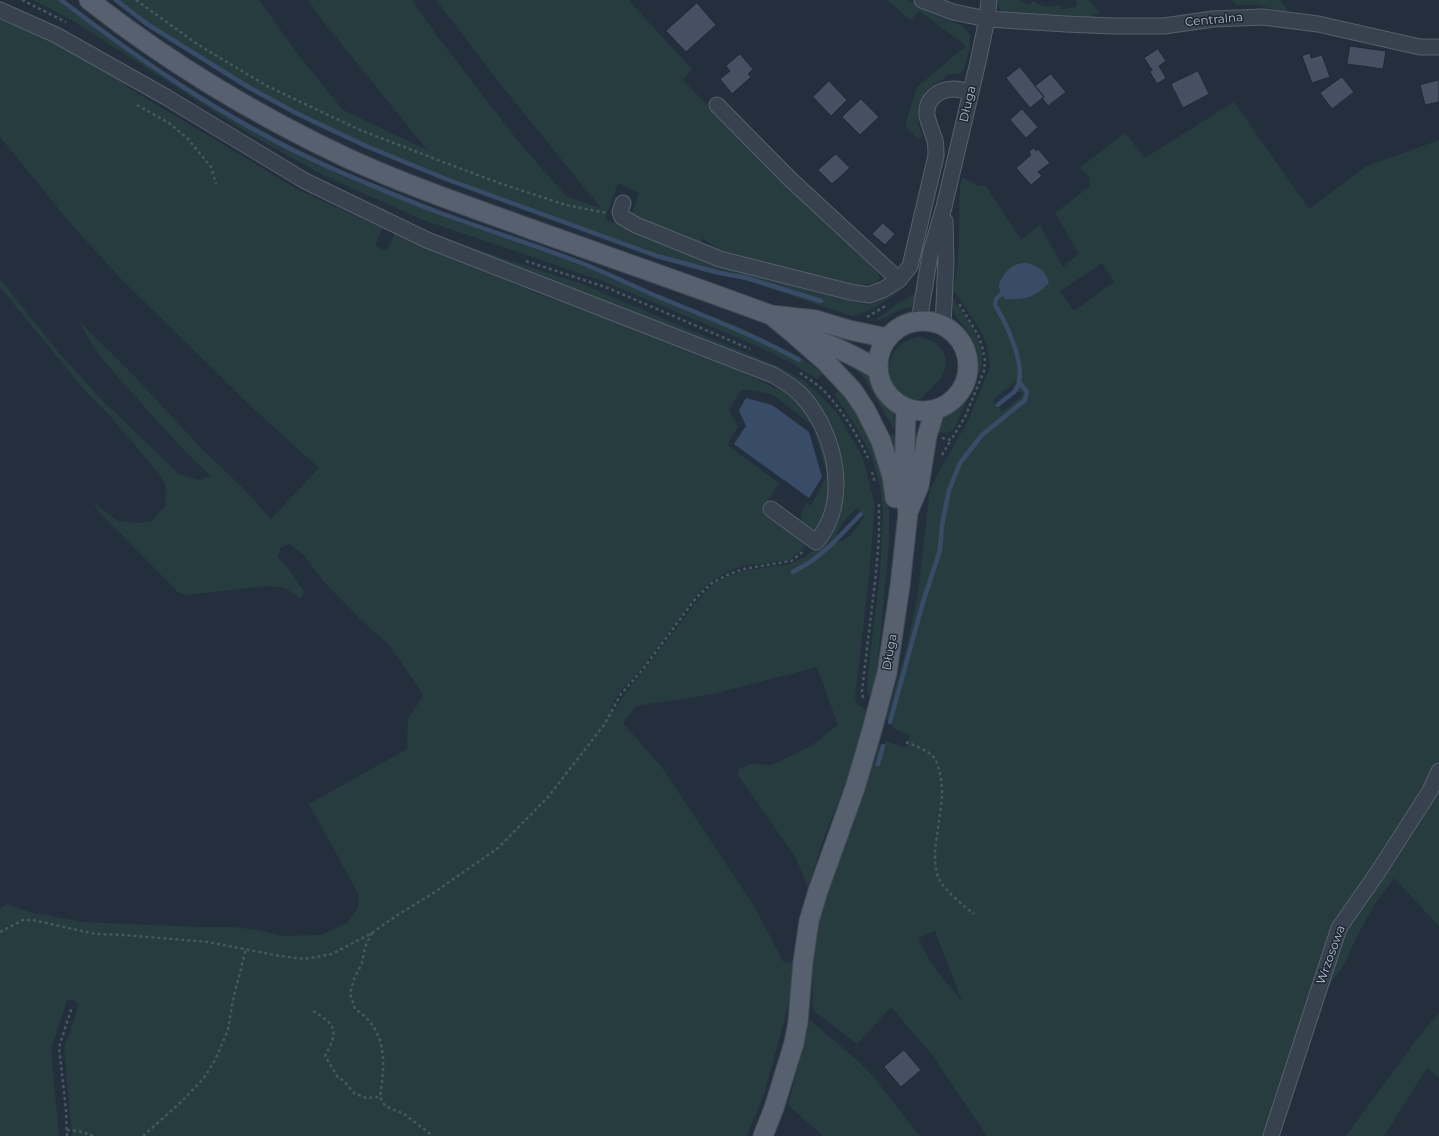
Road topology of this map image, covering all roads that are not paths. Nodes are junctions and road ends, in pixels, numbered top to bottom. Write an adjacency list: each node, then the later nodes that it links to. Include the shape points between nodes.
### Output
1 (88, 0): 12 (main road, via 190,72 295,132 348,158 455,201)
2 (922, 0): 5 (street, Centralna, via 953,12)
3 (989, 0): 5 (street, Długa)
4 (0, 10): 20 (street, via 56,35 166,97 305,181 427,240 773,375 787,383 802,396 816,414 826,435 836,478 835,496 831,515 816,542)
5 (987, 19): 6 (street, Centralna, via 1164,26 1214,19 1263,17 1318,24 1420,47); 7 (street, Długa)
6 (1439, 47)
7 (970, 92): 10 (street, Długa); 11 (street, via 955,89 937,93 930,99 927,116 935,142 936,156 910,266)
8 (717, 105): 11 (street, via 790,179)
9 (621, 207): 11 (street, via 622,217 636,225 720,259 869,295)
10 (944, 207): 13 (street, Długa, via 930,255); 14 (street, Długa, via 946,261)
11 (899, 280)
12 (771, 315): 15 (main road); 16 (main road, via 816,320)
13 (919, 321): 14 (main road); 16 (main road, via 907,323)
14 (943, 326): 19 (main road, via 955,334 963,345 968,358 968,372 964,385 956,397 946,406)
15 (793, 333): 17 (main road, via 851,353); 21 (main road, via 838,374 865,409 887,458 894,492)
16 (887, 338): 17 (main road, via 880,352)
17 (877, 369): 18 (main road, via 880,382 887,394)
18 (906, 410): 19 (main road); 21 (main road, Długa, via 904,481)
19 (935, 410): 21 (main road, Długa, via 927,436 919,486)
20 (771, 509)
21 (907, 522): 23 (main road, Długa, via 887,673 855,788 809,921 794,1043)
22 (1439, 771): 24 (street, Wrzosowa, via 1430,791 1339,928)
23 (763, 1136)
24 (1271, 1136)

